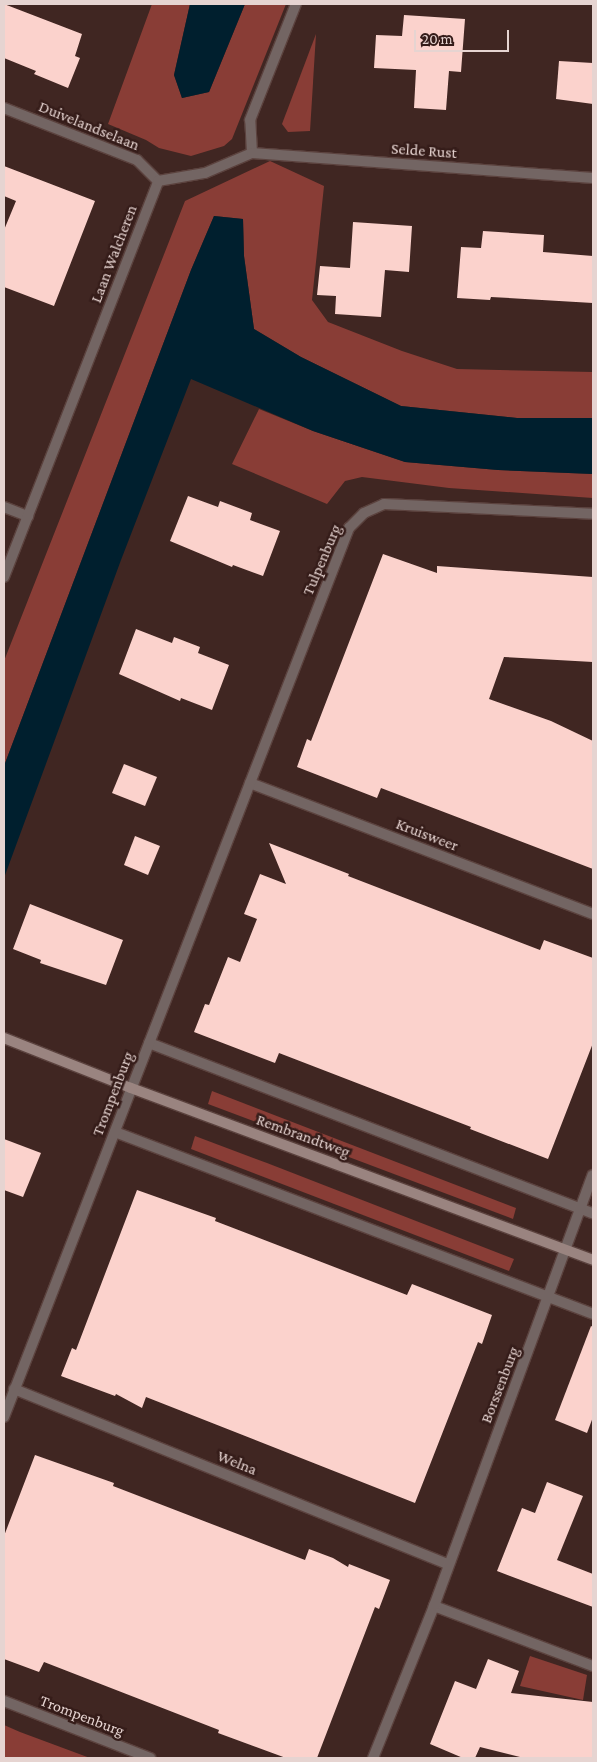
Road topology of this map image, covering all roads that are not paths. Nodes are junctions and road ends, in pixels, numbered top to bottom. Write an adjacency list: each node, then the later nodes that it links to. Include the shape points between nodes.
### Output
1 (296, 4): 3 (street, via 250,120)
2 (4, 108): 5 (street, Duivelandselaan, via 137,160)
3 (252, 153): 4 (street, Selde Rust); 5 (street, via 205,173)
4 (593, 178)
5 (158, 181): 8 (street, Laan Walcheren)
6 (4, 507): 8 (street)
7 (593, 514): 10 (street, Tulpenburg, via 384,504 364,513 349,528)
8 (28, 516): 9 (street, Laan Walcheren)
9 (4, 577)
10 (250, 783): 11 (street, Kruisweer); 13 (street, Trompenburg)
11 (593, 914)
12 (4, 1038): 14 (street, Rembrandtweg)
13 (149, 1043): 14 (street, Trompenburg); 17 (street, Rembrandtweg)
14 (132, 1088): 15 (street, Trompenburg); 19 (street, Rembrandtweg)
15 (115, 1132): 21 (street); 23 (street, Trompenburg)
16 (593, 1175): 17 (street, Borssenburg)
17 (581, 1208): 18 (street, Rembrandtweg); 19 (street, Borssenburg)
18 (593, 1212)
19 (566, 1249): 20 (street, Rembrandtweg); 21 (street, Borssenburg)
20 (593, 1260)
21 (549, 1297): 22 (street); 25 (street, Borssenburg)
22 (593, 1314)
23 (14, 1389): 24 (street, Trompenburg); 25 (street, Welna)
24 (4, 1417)
25 (448, 1564): 26 (street, Borssenburg)
26 (434, 1606): 27 (street); 30 (street, Borssenburg)
27 (593, 1666)
28 (4, 1701): 29 (street, Trompenburg)
29 (150, 1758)
30 (373, 1758)

